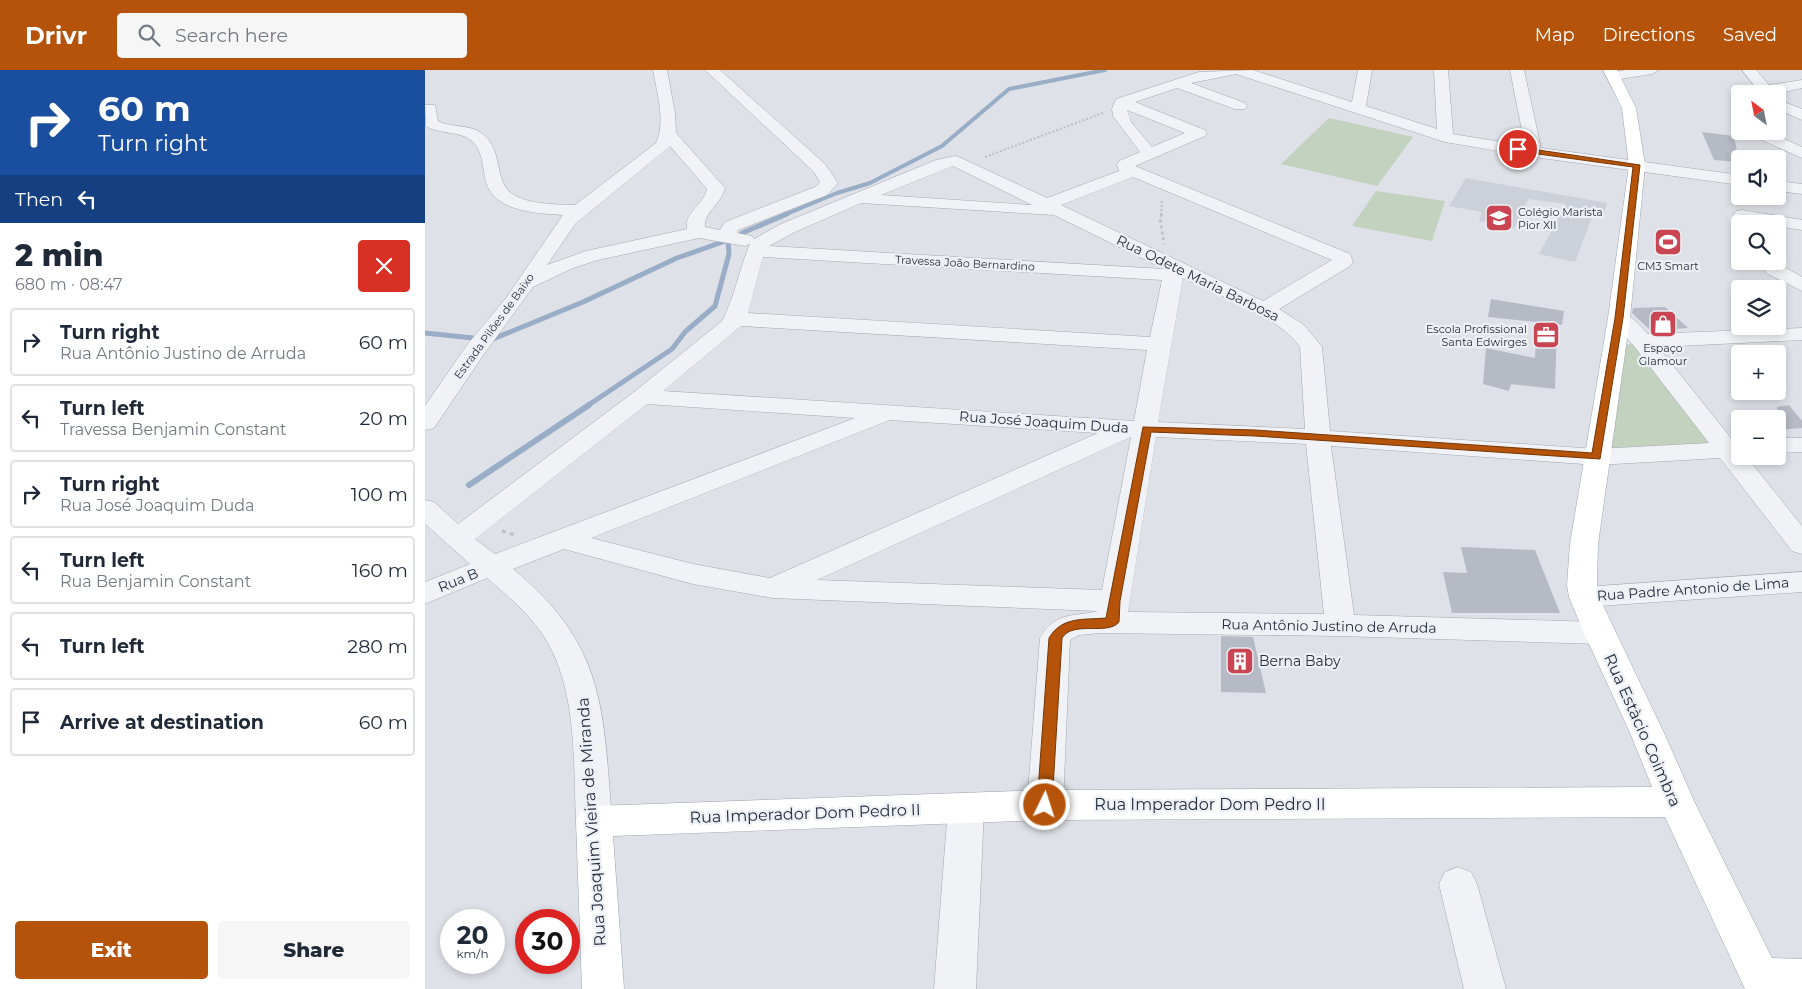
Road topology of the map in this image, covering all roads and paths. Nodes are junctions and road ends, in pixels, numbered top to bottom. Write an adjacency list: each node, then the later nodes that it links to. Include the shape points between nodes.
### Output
1 (660, 70): 24 (street, via 666,97)
2 (712, 70): 45 (street, via 819,168 829,183 821,191 731,226)
3 (1234, 70): 11 (street)
4 (1239, 70): 12 (street)
5 (1365, 70): 20 (street)
6 (1441, 70): 25 (street)
7 (1517, 70): 29 (street)
8 (1652, 70): 10 (street)
9 (1749, 70): 14 (street)
10 (1612, 73): 33 (main road, Rua Estàcio Coimbra, via 1632,119)
11 (1179, 77): 16 (street); 17 (street)
12 (1284, 77): 20 (street)
13 (1802, 84): 15 (street)
14 (1761, 85)
15 (1786, 88)
16 (1121, 104): 31 (street, via 1122,121); 31 (street, via 1199,132 1193,138); 32 (path, via 1000,153)
17 (1239, 106)
18 (1786, 107): 21 (street)
19 (430, 108): 41 (street, via 431,122 436,126 479,139 492,163 497,190 503,196 524,204)
20 (1358, 110): 25 (street)
21 (1802, 115)
22 (1802, 121): 23 (street)
23 (1786, 123)
24 (668, 134): 41 (street, Estrada Pilões de Baixo, via 663,145); 44 (street, via 716,188 694,226)
25 (1445, 137): 29 (street)
26 (1752, 140): 28 (street)
27 (1773, 140): 30 (street)
28 (1755, 150)
29 (1534, 152): 33 (street)
30 (1802, 153)
31 (1149, 154): 34 (street, via 1125,165)
32 (960, 162): 39 (street, via 942,163); 40 (street, Rua Odete Maria Barbosa)
33 (1637, 165): 35 (street); 53 (main road, Rua Estàcio Coimbra)
34 (1132, 172): 36 (street); 40 (street)
35 (1731, 179)
36 (1160, 183): 47 (path, via 1163,212 1160,218); 51 (street, via 1343,258 1343,262)
37 (1786, 187): 38 (street)
38 (1802, 189)
39 (858, 199): 40 (street); 46 (street, via 787,228)
40 (1055, 208): 47 (street, Rua Odete Maria Barbosa)
41 (577, 211): 49 (street, Estrada Pilões de Baixo, via 560,229)
42 (1786, 224): 43 (street)
43 (1802, 225)
44 (699, 232): 45 (street, Travessa João Bernardino); 49 (street, via 593,255)
45 (726, 236): 46 (street, Travessa João Bernardino)
46 (758, 247): 47 (street, Travessa João Bernardino); 52 (street)
47 (1171, 268): 51 (street, Rua Odete Maria Barbosa); 56 (street)
48 (1775, 270): 50 (street)
49 (526, 283): 59 (street, Estrada Pilões de Baixo)
50 (1802, 285)
51 (1264, 309): 61 (street, Rua Odete Maria Barbosa, via 1300,332 1311,347)
52 (735, 318): 56 (street); 57 (street, via 725,330)
53 (1619, 318): 55 (street); 66 (main road, Rua Estàcio Coimbra)
54 (1802, 334): 55 (street)
55 (1642, 342): 64 (street)
56 (1159, 344): 60 (street)
57 (642, 397): 58 (street, Rua José Joaquim Duda); 69 (street)
58 (889, 412): 60 (street, Rua José Joaquim Duda); 70 (street, Rua B)
59 (425, 423)
60 (1139, 428): 61 (street, Rua José Joaquim Duda); 74 (street); 77 (street)
61 (1318, 438): 66 (street, Rua José Joaquim Duda); 78 (street, Rua Odete Maria Barbosa)
62 (1802, 444): 63 (street)
63 (1786, 445)
64 (1731, 447)
65 (1731, 449): 66 (street, Rua José Joaquim Duda)
66 (1597, 457): 76 (main road, Rua Estàcio Coimbra, via 1581,565)
67 (1745, 465): 71 (street)
68 (427, 514): 69 (street, Rua Joaquim Vieira de Miranda)
69 (458, 538): 72 (street, Rua Joaquim Vieira de Miranda)
70 (562, 539): 72 (street, Rua B); 74 (street, via 699,577)
71 (1802, 544)
72 (492, 566): 75 (street, Rua B); 83 (street, Rua Joaquim Vieira de Miranda, via 531,601 561,636 578,673 585,706)
73 (1802, 582): 76 (street, Rua Padre Antonio de Lima)
74 (773, 588): 77 (street)
75 (425, 594)
76 (1584, 597): 79 (main road, Rua Estàcio Coimbra)
77 (1113, 612): 78 (street, Rua Antônio Justino de Arruda); 81 (street, Rua Antônio Justino de Arruda, via 1060,630 1055,638)
78 (1340, 625): 79 (street, Rua Antônio Justino de Arruda)
79 (1599, 633): 80 (main road, Rua Estàcio Coimbra)
80 (1676, 802): 81 (main road, Rua Imperador Dom Pedro II); 86 (main road, Rua Estàcio Coimbra)
81 (1045, 805): 82 (main road, Rua Imperador Dom Pedro II)
82 (966, 808): 83 (main road, Rua Imperador Dom Pedro II); 88 (street)
83 (594, 821): 87 (main road, Rua Joaquim Vieira de Miranda)
84 (1458, 884): 89 (street)
85 (1802, 979): 86 (main road)
86 (1763, 983)
87 (603, 989)
88 (955, 989)
89 (1485, 989)

